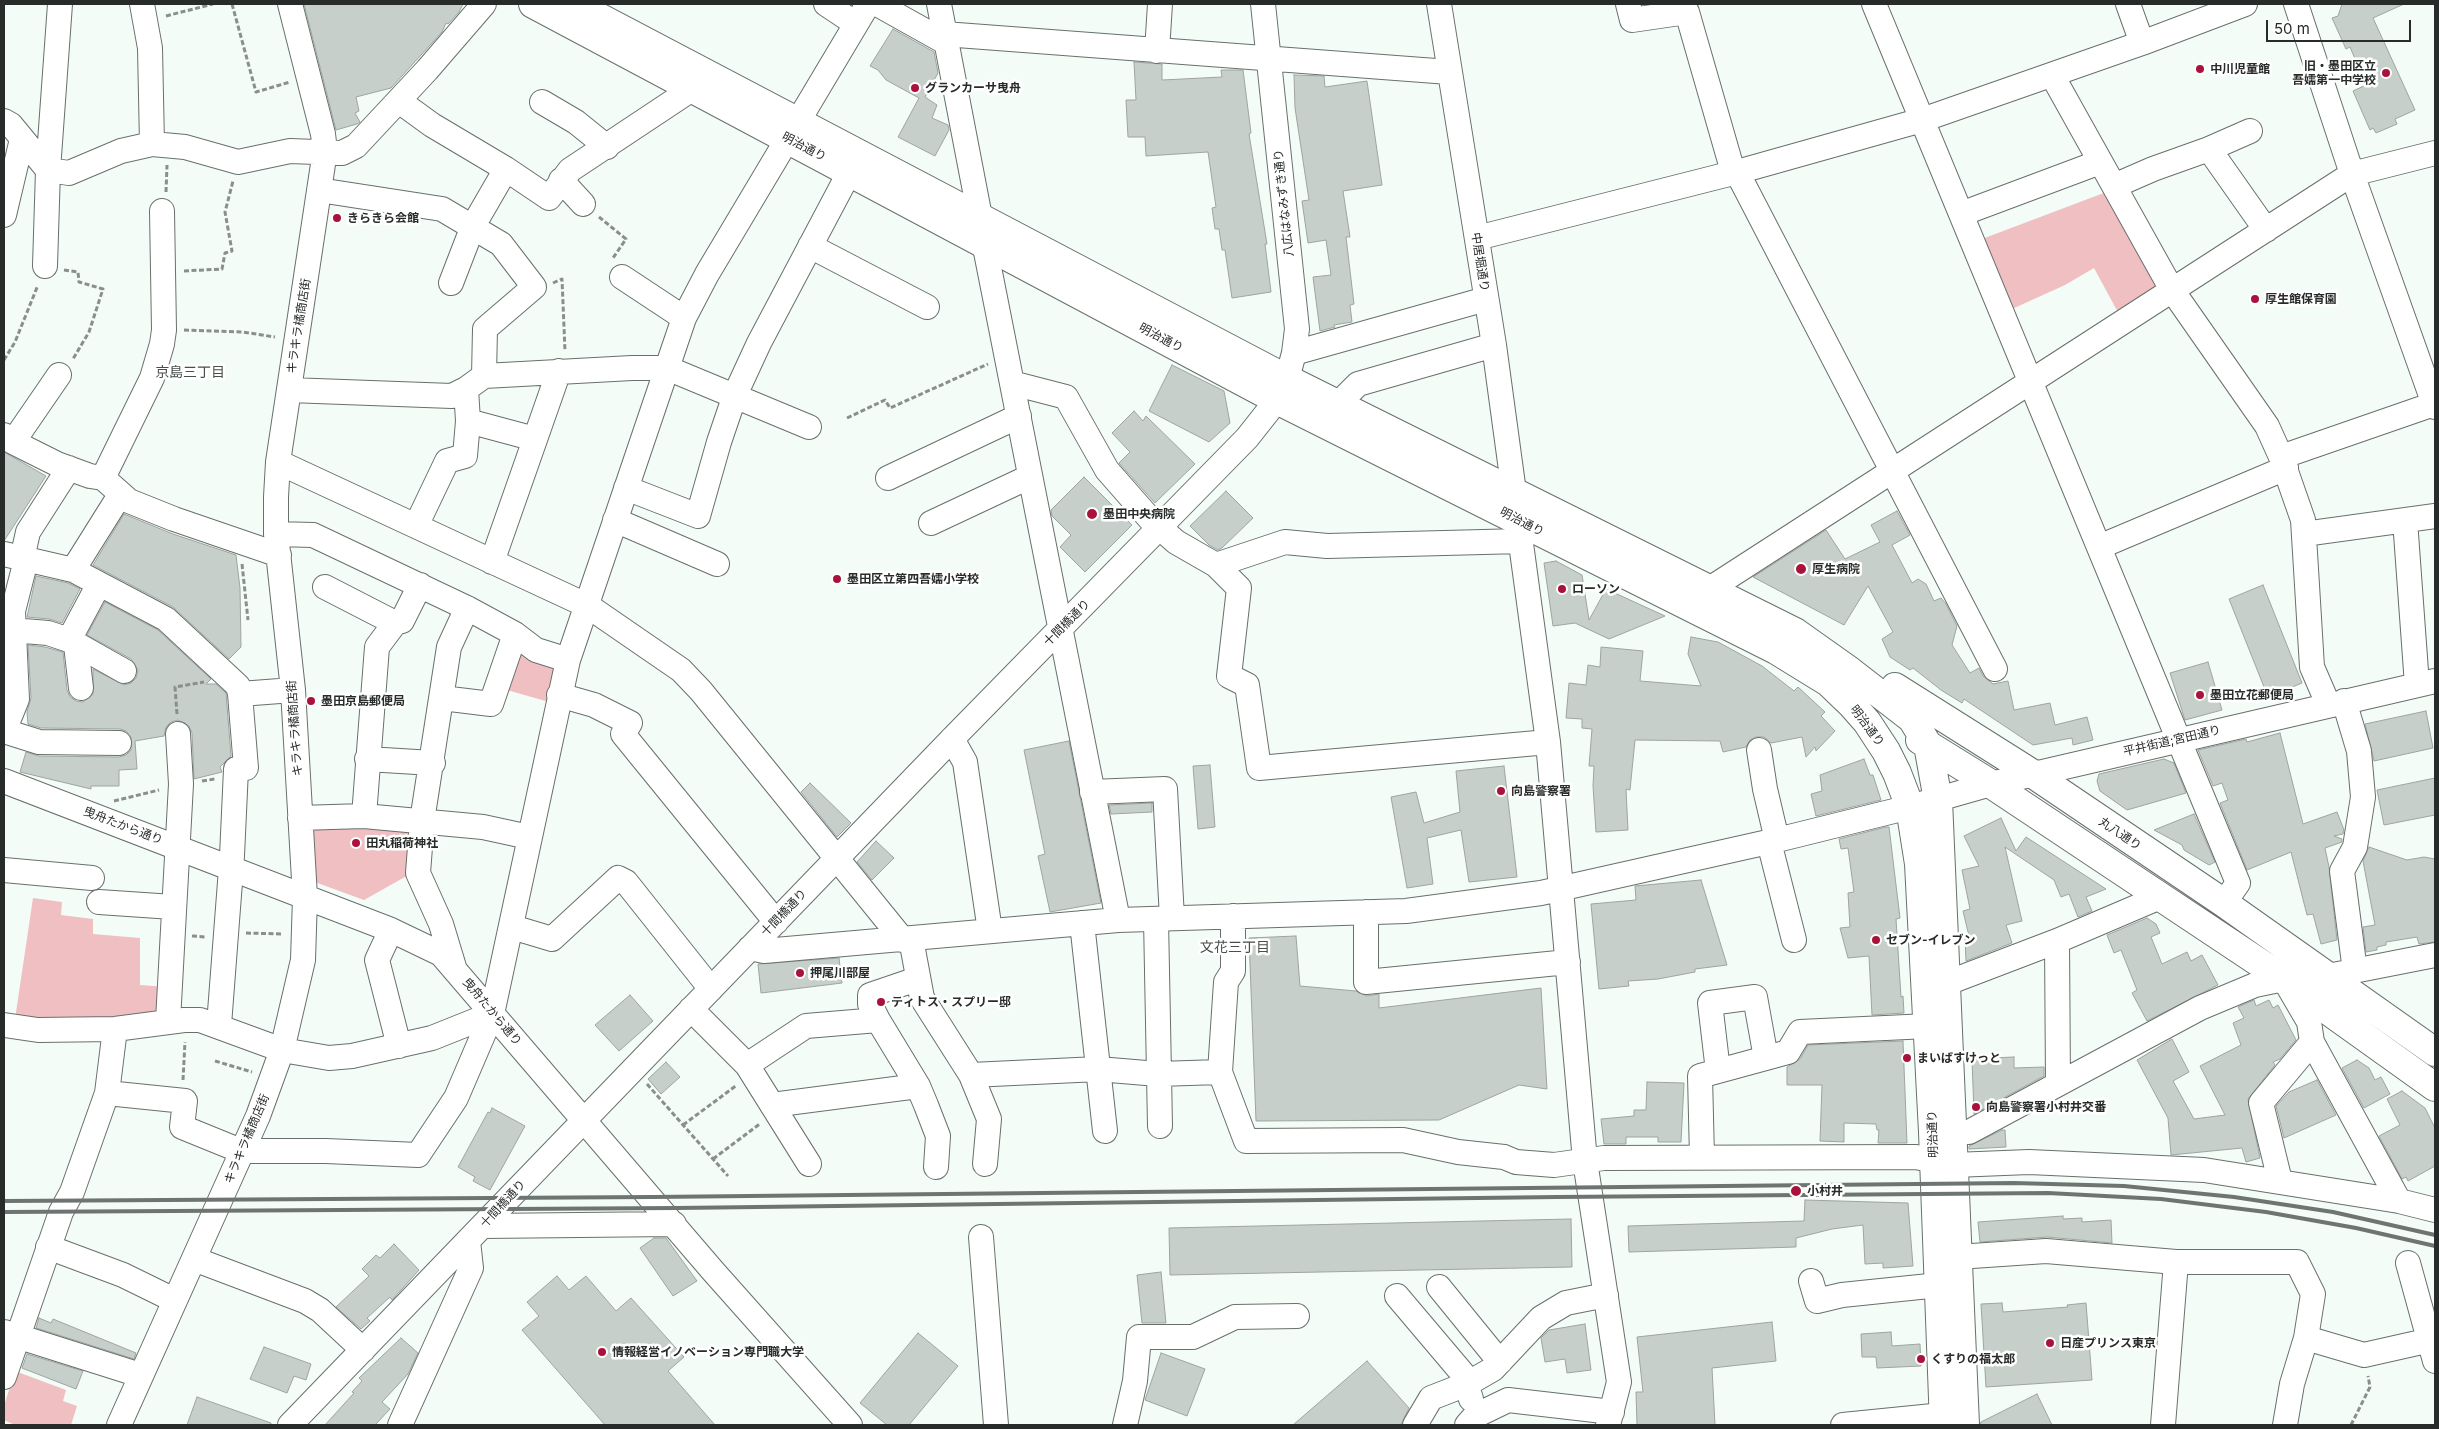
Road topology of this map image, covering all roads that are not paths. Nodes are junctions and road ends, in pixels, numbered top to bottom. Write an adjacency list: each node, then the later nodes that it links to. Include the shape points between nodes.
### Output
1 (60, 4): 41 (street)
2 (290, 4): 37 (street, キラキラ橘商店街)
3 (484, 4): 27 (street)
4 (533, 4): 26 (main road, 明治通り)
5 (574, 4): 31 (main road, 明治通り)
6 (826, 4): 19 (street)
7 (868, 4): 19 (street)
8 (877, 4): 20 (street)
9 (938, 4): 20 (street)
10 (1160, 4): 22 (street)
11 (1263, 4): 23 (street, 八広はなみずき通り)
12 (1439, 4): 24 (street, 中居堀通り)
13 (1628, 4): 43 (street, via 1632,20 1687,12 1731,165)
14 (1874, 4): 30 (street)
15 (2128, 4): 21 (street)
16 (2245, 4): 21 (street)
17 (2296, 4): 44 (street)
18 (144, 13): 34 (street)
19 (856, 24): 31 (street)
20 (944, 38): 22 (street); 53 (street)
21 (2142, 43): 25 (street)
22 (1157, 51): 23 (street)
23 (1268, 58): 24 (street); 66 (street, 八広はなみずき通り, via 1297,329)
24 (1449, 72): 55 (street, 中居堀通り)
25 (2052, 75): 30 (street); 39 (street)
26 (692, 89): 31 (main road, 明治通り); 35 (street)
27 (399, 100): 37 (street, via 356,146 342,152); 40 (street, via 432,125)
28 (542, 102): 35 (street, via 576,122)
29 (4, 120): 33 (street)
30 (1922, 120): 43 (street); 50 (street)
31 (793, 130): 42 (main road, 明治通り); 53 (main road, 明治通り); 63 (street)
32 (2250, 131): 36 (street)
33 (22, 139): 41 (street); 51 (street)
34 (160, 145): 37 (street, via 185,147 238,162 290,151); 41 (street, via 121,150 69,174)
35 (607, 147): 45 (street, via 570,170)
36 (2209, 149): 46 (street); 54 (street)
37 (325, 151): 47 (street, キラキラ橘商店街)
38 (2435, 153): 44 (street)
39 (2100, 162): 46 (street); 50 (street)
40 (506, 169): 45 (street, via 548,198); 52 (street)
41 (48, 170): 57 (street)
42 (850, 172): 53 (main road, 明治通り); 56 (street)
43 (1737, 172): 55 (street); 86 (street)
44 (2352, 174): 54 (street); 64 (street)
45 (561, 180): 48 (street)
46 (2114, 186): 60 (street)
47 (319, 190): 52 (street, via 442,209); 74 (street, キラキラ橘商店街)
48 (582, 204)
49 (162, 211): 88 (street, via 164,330 152,378)
50 (1961, 214): 70 (street)
51 (4, 215)
52 (473, 226): 59 (street); 71 (street, via 501,244 534,286 485,329)
53 (982, 230): 72 (street); 73 (main road, 明治通り)
54 (2266, 230): 60 (street)
55 (1477, 238): 61 (street, 中居堀通り)
56 (810, 246): 62 (street); 75 (street)
57 (45, 266)
58 (622, 277): 63 (street)
59 (451, 283)
60 (2172, 290): 70 (street); 84 (street, via 2267,426)
61 (1486, 299): 65 (street, 中居堀通り); 66 (street)
62 (927, 307)
63 (684, 318): 67 (street)
64 (2425, 344): 77 (street)
65 (1494, 345): 76 (street, via 1358,384); 93 (street, 中居堀通り)
66 (1294, 353): 73 (street, 八広はなみずき通り)
67 (667, 368): 68 (street); 75 (street); 90 (street)
68 (563, 371): 71 (street); 82 (street)
69 (59, 375): 81 (street)
70 (2031, 382): 86 (street); 101 (street)
71 (475, 383): 74 (street, via 452,396); 79 (street)
72 (1012, 383): 78 (street); 98 (street, via 1066,397 1107,470)
73 (1282, 389): 76 (main road, 明治通り); 93 (main road, 明治通り); 98 (street, 十間橋通り, via 1248,438)
74 (289, 390): 83 (street, キラキラ橘商店街)
75 (735, 395): 80 (street); 90 (street, via 698,516)
76 (1337, 404): 93 (main road, 明治通り)
77 (2435, 405): 84 (street)
78 (1019, 416): 87 (street); 89 (street)
79 (468, 421): 82 (street); 97 (street, via 465,456 447,461)
80 (809, 427)
81 (8, 439): 85 (street)
82 (535, 439): 103 (street)
83 (278, 462): 97 (street); 100 (street, キラキラ橘商店街)
84 (2283, 463): 99 (street, via 2303,520); 101 (street)
85 (69, 468): 88 (street); 102 (street, via 28,532)
86 (1891, 472): 110 (street); 120 (street)
87 (1029, 477): 96 (street); 115 (street)
88 (103, 478): 91 (street)
89 (888, 478)
90 (626, 488): 94 (street)
91 (120, 495): 100 (street, via 128,502 240,541); 106 (street)
92 (2435, 516): 95 (street)
93 (1518, 518): 105 (street, via 1327,546 1285,542); 110 (main road, 明治通り); 122 (main road, 明治通り, via 1776,650); 135 (street, 中居堀通り)
94 (615, 520): 104 (street); 111 (street)
95 (2405, 520): 99 (street); 123 (street)
96 (931, 523)
97 (416, 526): 103 (street)
98 (1160, 529): 105 (street); 115 (street, 十間橋通り)
99 (2304, 534): 129 (street, via 2312,667)
100 (278, 544): 108 (street, via 313,535); 126 (street, キラキラ橘商店街)
101 (2100, 547): 133 (street)
102 (17, 558): 106 (street); 113 (street)
103 (492, 562): 111 (street)
104 (717, 564)
105 (1216, 565): 135 (street, via 1239,588 1229,676 1247,685 1258,768)
106 (73, 570): 107 (street)
107 (99, 584): 118 (street); 124 (street, via 166,619)
108 (420, 584): 112 (street); 114 (street, via 402,621)
109 (325, 587): 114 (street)
110 (1708, 590): 116 (main road, 明治通り)
111 (588, 606): 119 (street); 152 (street, via 681,670)
112 (467, 608): 117 (street); 128 (street, via 449,646)
113 (10, 617): 118 (street); 130 (street, via 17,699)
114 (395, 623): 138 (street, via 377,647)
115 (1061, 629): 132 (street, 十間橋通り); 143 (street)
116 (1796, 632): 136 (main road, 明治通り, via 1902,710); 140 (main road, 丸八通り, via 1862,667)
117 (515, 634): 119 (street, via 536,650); 128 (street, via 491,704)
118 (73, 642): 121 (street); 125 (street)
119 (568, 660): 127 (street)
120 (1995, 669)
121 (124, 671)
122 (1828, 682): 136 (main road); 145 (main road, 明治通り, via 1872,729 1893,766)
123 (2426, 683): 129 (street, 平井街道;宮田通り)
124 (234, 685): 126 (street); 153 (street, via 246,768 236,769)
125 (81, 688)
126 (293, 690): 147 (street, キラキラ橘商店街)
127 (559, 695): 149 (street); 166 (street, via 594,705 630,723 623,734)
128 (442, 698): 139 (street)
129 (2336, 702): 133 (street, 平井街道;宮田通り); 178 (street, via 2359,751 2363,797 2355,847 2342,871)
130 (4, 731): 134 (street, via 39,742)
131 (178, 734): 151 (street, via 181,784)
132 (952, 740): 152 (street, 十間橋通り); 170 (street, via 965,762)
133 (2178, 740): 140 (street, 平井街道;宮田通り); 160 (street, via 2238,883)
134 (119, 742)
135 (1548, 742): 156 (street, 中居堀通り)
136 (1928, 744): 142 (main road); 144 (main road, 明治通り)
137 (1759, 750): 150 (street)
138 (367, 759): 139 (street); 146 (street)
139 (433, 763): 148 (street)
140 (2033, 774): 142 (street, 平井街道;宮田通り); 160 (main road, 丸八通り)
141 (4, 780): 151 (street, 曳舟たから通り)
142 (1991, 784): 144 (street, 平井街道;宮田通り); 158 (main road)
143 (1092, 792): 164 (street, via 1165,789); 165 (street)
144 (1938, 800): 145 (street, 平井街道;宮田通り); 182 (main road, 明治通り)
145 (1910, 807): 150 (street, 平井街道;宮田通り); 190 (main road, 明治通り, via 1920,864)
146 (364, 816): 147 (street); 148 (street)
147 (300, 818): 157 (street, キラキラ橘商店街)
148 (422, 821): 149 (street, via 483,827); 177 (street, via 418,873 441,924)
149 (529, 837): 168 (street)
150 (1773, 841): 156 (street, 平井街道;宮田通り); 172 (street)
151 (178, 848): 153 (street, 曳舟たから通り); 161 (street)
152 (838, 858): 166 (street, 十間橋通り); 171 (street)
153 (231, 867): 157 (street, 曳舟たから通り); 189 (street)
154 (4, 870): 155 (street)
155 (92, 878)
156 (1561, 888): 162 (street, 平井街道;宮田通り, via 1541,894 1406,911); 176 (street, 中居堀通り)
157 (305, 897): 169 (street, 曳舟たから通り); 194 (street, キラキラ橘商店街, via 302,960)
158 (2160, 897): 173 (street); 181 (main road)
159 (99, 902): 161 (street)
160 (2224, 903): 179 (main road, 丸八通り)
161 (173, 907): 186 (street)
162 (1366, 912): 163 (street, 平井街道;宮田通り); 176 (street, via 1366,982)
163 (1233, 916): 164 (street, 平井街道;宮田通り); 200 (street, via 1233,971 1226,982)
164 (1164, 918): 165 (street, 平井街道;宮田通り); 201 (street)
165 (1118, 920): 167 (street, 平井街道;宮田通り)
166 (776, 922): 174 (street, 十間橋通り)
167 (1082, 923): 170 (street, 平井街道;宮田通り); 198 (street)
168 (512, 927): 183 (street, via 552,939 618,878 626,882); 185 (street)
169 (391, 930): 177 (street, 曳舟たから通り, via 433,948); 193 (street, via 377,960)
170 (990, 931): 171 (street, 平井街道;宮田通り)
171 (907, 939): 174 (street, 平井街道;宮田通り, via 764,951); 180 (street)
172 (1794, 940)
173 (2057, 941): 182 (street); 203 (street)
174 (750, 948): 183 (street, 十間橋通り)
175 (2435, 955): 178 (street)
176 (1568, 962): 214 (street, 中居堀通り)
177 (455, 968): 185 (street, 曳舟たから通り)
178 (2356, 971): 179 (street)
179 (2328, 976): 181 (street); 195 (main road, 丸八通り)
180 (917, 979): 187 (street, via 870,995 870,1004); 202 (street, via 922,998)
181 (2284, 979): 192 (street, via 2308,1022); 203 (street, via 2255,985 2200,1008); 205 (main road)
182 (1947, 983): 211 (main road, 明治通り)
183 (711, 989): 184 (street, 十間橋通り)
184 (691, 1009): 197 (street); 208 (street, 十間橋通り)
185 (492, 1014): 193 (street, via 432,1038); 208 (street, 曳舟たから通り); 212 (street, via 456,1098 418,1155)
186 (176, 1020): 189 (street, via 200,1020); 191 (street)
187 (878, 1020): 197 (street, via 806,1026); 204 (street)
188 (4, 1025): 191 (street, via 38,1030)
189 (219, 1025): 194 (street)
190 (1928, 1026): 196 (street, via 1800,1032 1788,1052); 211 (main road, 明治通り)
191 (114, 1029): 206 (street)
192 (2312, 1042): 219 (street, via 2261,1103); 220 (street)
193 (399, 1046): 194 (street, via 329,1058)
194 (282, 1050): 212 (street, キラキラ橘商店街, via 258,1116)
195 (2435, 1052)
196 (1766, 1058): 199 (street); 199 (street, via 1755,997 1710,1003)
197 (750, 1069): 207 (street)
198 (1098, 1069): 201 (street); 202 (street); 210 (street)
199 (1718, 1071): 213 (street, via 1700,1076)
200 (1220, 1072): 201 (street); 214 (street, via 1246,1141 1403,1140 1516,1162 1554,1165)
201 (1158, 1074): 209 (street)
202 (971, 1075): 217 (street, via 989,1119)
203 (2058, 1084): 211 (street, via 1969,1132)
204 (918, 1086): 207 (street); 218 (street, via 938,1136)
205 (2435, 1087)
206 (107, 1093): 212 (street, via 185,1101 182,1127); 225 (street, via 72,1192)
207 (774, 1108): 216 (street)
208 (584, 1120): 222 (street, 曳舟たから通り); 223 (street, 十間橋通り)
209 (1160, 1126)
210 (1105, 1131)
211 (1943, 1132): 215 (main road, 明治通り)
212 (241, 1151): 227 (street, キラキラ橘商店街)
213 (1702, 1156): 214 (street); 215 (street, via 1916,1156)
214 (1585, 1160): 233 (street, 中居堀通り)
215 (1944, 1162): 219 (street, via 2029,1162 2195,1170); 226 (main road, 明治通り); 231 (main road, 明治通り)
216 (809, 1164)
217 (985, 1164)
218 (936, 1167)
219 (2280, 1181): 220 (street)
220 (2399, 1201): 221 (street)
221 (2435, 1210)
222 (674, 1224): 223 (street); 251 (street, 曳舟たから通り)
223 (475, 1234): 240 (street, 十間橋通り); 250 (street, via 470,1268)
224 (981, 1237): 252 (street)
225 (48, 1248): 235 (street, via 123,1275); 237 (street)
226 (1957, 1257): 228 (street, via 2046,1251); 247 (main road, 明治通り)
227 (194, 1259): 235 (street, キラキラ橘商店街); 240 (street, via 305,1300)
228 (2176, 1262): 238 (street, via 2297,1262 2313,1294); 256 (street)
229 (2408, 1263): 239 (street)
230 (1811, 1281): 231 (street, via 1817,1301 1842,1295)
231 (1939, 1285): 247 (main road, 明治通り)
232 (1439, 1287): 241 (street)
233 (1606, 1295): 241 (street, via 1566,1303 1541,1318); 245 (street, 中居堀通り, via 1619,1382)
234 (1397, 1296): 244 (street, via 1463,1374)
235 (174, 1300): 242 (street, キラキラ橘商店街)
236 (1297, 1316): 253 (street, via 1235,1317 1193,1337 1139,1337)
237 (10, 1334): 242 (street); 243 (street)
238 (2306, 1338): 239 (street, via 2364,1355); 257 (street, via 2292,1384)
239 (2433, 1347)
240 (363, 1350): 249 (street, 十間橋通り)
241 (1500, 1362): 244 (street)
242 (140, 1374): 248 (street, キラキラ橘商店街)
243 (4, 1377)
244 (1467, 1384): 246 (street); 254 (street, via 1430,1398)
245 (1610, 1419): 246 (street, via 1508,1400)
246 (1471, 1420)
247 (1951, 1422): 255 (street)
248 (119, 1425)
249 (290, 1425)
250 (400, 1425)
251 (850, 1425)
252 (996, 1425)
253 (1125, 1425)
254 (1415, 1425)
255 (1843, 1425)
256 (2162, 1425)
257 (2285, 1425)

